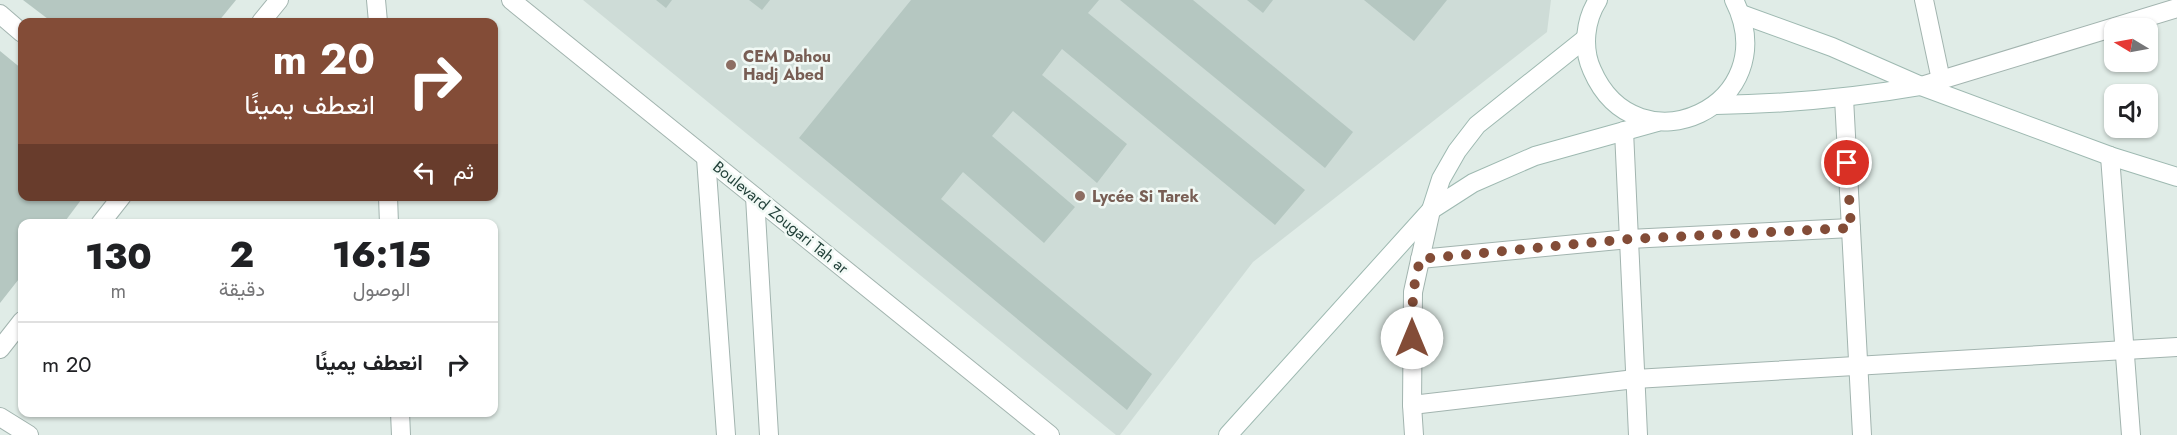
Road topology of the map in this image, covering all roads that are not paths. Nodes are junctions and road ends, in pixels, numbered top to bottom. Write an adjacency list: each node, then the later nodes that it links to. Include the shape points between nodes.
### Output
1 (279, 0): 9 (street)
2 (376, 0): 10 (street)
3 (511, 0): 20 (street, Boulevard Zougari Tah ar)
4 (1598, 0): 12 (street)
5 (1924, 0): 13 (street)
6 (1738, 7): 14 (street); 16 (street, via 1746,39 1743,64 1733,86)
7 (2177, 8): 13 (street)
8 (0, 14): 11 (street)
9 (264, 18)
10 (378, 18)
11 (18, 30)
12 (1586, 38): 17 (street, via 1588,62 1598,84 1634,116); 25 (street, via 1477,125 1441,179)
13 (1941, 80): 14 (street)
14 (1921, 86): 15 (street); 19 (street)
15 (1844, 98): 16 (street); 28 (street)
16 (1716, 105): 17 (street, via 1698,116)
17 (1657, 122): 18 (street)
18 (1624, 131): 25 (street, via 1535,156 1473,183); 29 (street)
19 (2110, 156): 21 (street); 34 (street)
20 (706, 158): 22 (street, Boulevard Zougari Tah ar); 42 (street)
21 (2177, 177)
22 (755, 197): 43 (street); 44 (street, Boulevard Zougari Tah ar)
23 (118, 201): 26 (street)
24 (388, 201): 27 (street)
25 (1431, 210): 30 (street); 45 (street)
26 (104, 219)
27 (389, 219)
28 (1851, 228): 29 (street); 35 (street)
29 (1629, 239): 30 (street); 36 (street)
30 (1420, 259): 37 (street, via 1413,292)
31 (18, 326): 33 (street)
32 (2177, 347): 34 (street)
33 (0, 349)
34 (2124, 349): 35 (street); 49 (street)
35 (1860, 366): 36 (street); 48 (street)
36 (1635, 379): 37 (street); 47 (street)
37 (1412, 405): 46 (street)
38 (0, 417): 40 (street)
39 (400, 417): 41 (street)
40 (29, 435)
41 (401, 435)
42 (726, 435)
43 (769, 435)
44 (1050, 435)
45 (1228, 435)
46 (1414, 435)
47 (1638, 435)
48 (1862, 435)
49 (2131, 435)

